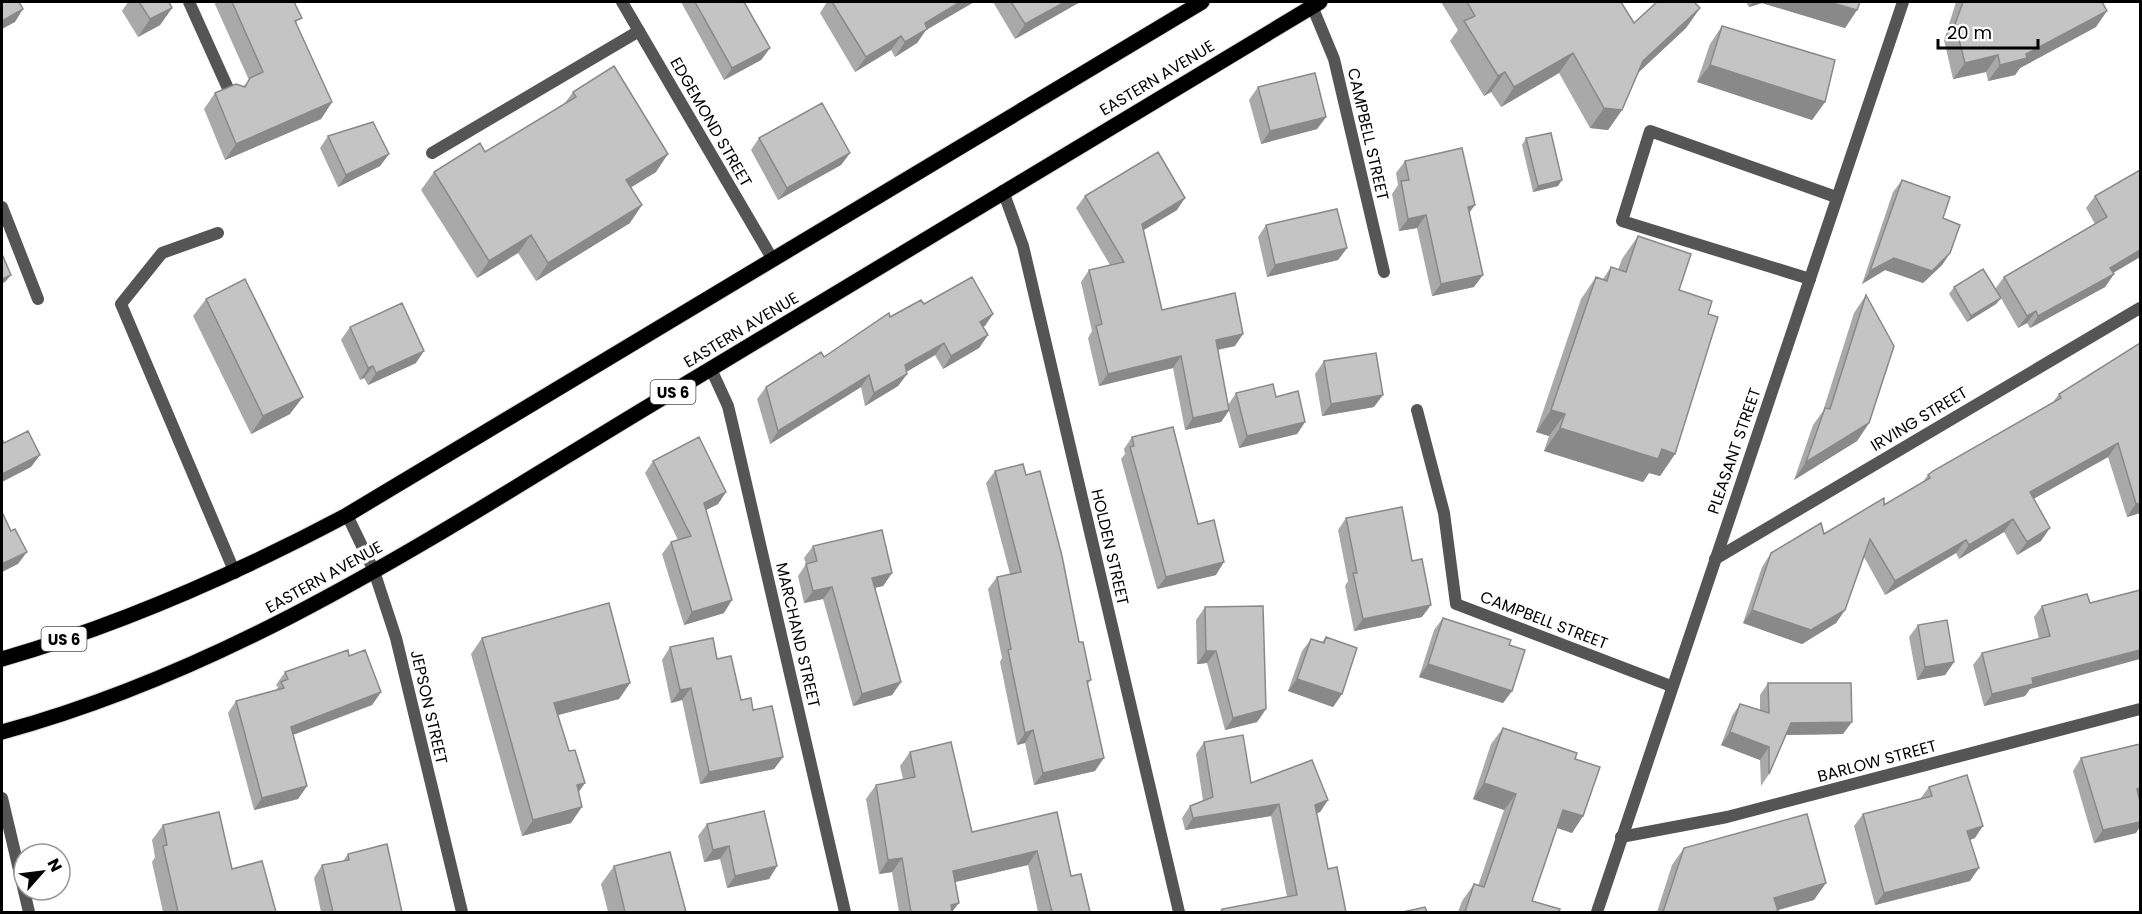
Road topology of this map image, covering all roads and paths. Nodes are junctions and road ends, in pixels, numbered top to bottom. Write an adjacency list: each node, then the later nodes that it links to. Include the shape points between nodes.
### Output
1 (189, 2): 7 (street)
2 (622, 2): 6 (street, EDGEMOND STREET)
3 (1202, 2): 13 (main road, US 6)
4 (1903, 2): 10 (street, PLEASANT STREET)
5 (1316, 4): 9 (main road, EASTERN AVENUE / US 6); 14 (street, CAMPBELL STREET, via 1334,59)
6 (639, 31): 8 (street); 13 (street, EDGEMOND STREET)
7 (231, 95)
8 (432, 153)
9 (1003, 191): 18 (main road, EASTERN AVENUE / US 6); 33 (street, HOLDEN STREET, via 1023,246)
10 (1836, 197): 15 (street, PLEASANT STREET); 15 (street, via 1650,130 1622,221)
11 (2, 207): 16 (street)
12 (218, 232): 23 (street, via 162,253 121,304)
13 (772, 260): 20 (main road, US 6)
14 (1384, 272)
15 (1809, 279): 21 (street, PLEASANT STREET)
16 (38, 299)
17 (2140, 308): 21 (street, IRVING STREET)
18 (711, 369): 22 (main road, EASTERN AVENUE / US 6); 32 (street, MARCHAND STREET, via 728,406)
19 (1418, 410): 25 (street, CAMPBELL STREET, via 1444,513 1456,604)
20 (347, 514): 22 (street, JEPSON STREET); 23 (main road, US 6)
21 (1715, 559): 25 (street, PLEASANT STREET)
22 (374, 571): 27 (main road, EASTERN AVENUE / US 6, via 201,662 86,707); 31 (street, JEPSON STREET, via 396,638)
23 (235, 573): 24 (main road, US 6, via 126,618)
24 (2, 659)
25 (1671, 686): 29 (street, PLEASANT STREET)
26 (2140, 709): 29 (street, BARLOW STREET, via 1727,818)
27 (2, 732)
28 (2, 798): 30 (street)
29 (1621, 837): 34 (street, PLEASANT STREET)
30 (29, 912)
31 (462, 912)
32 (845, 912)
33 (1179, 912)
34 (1597, 912)

